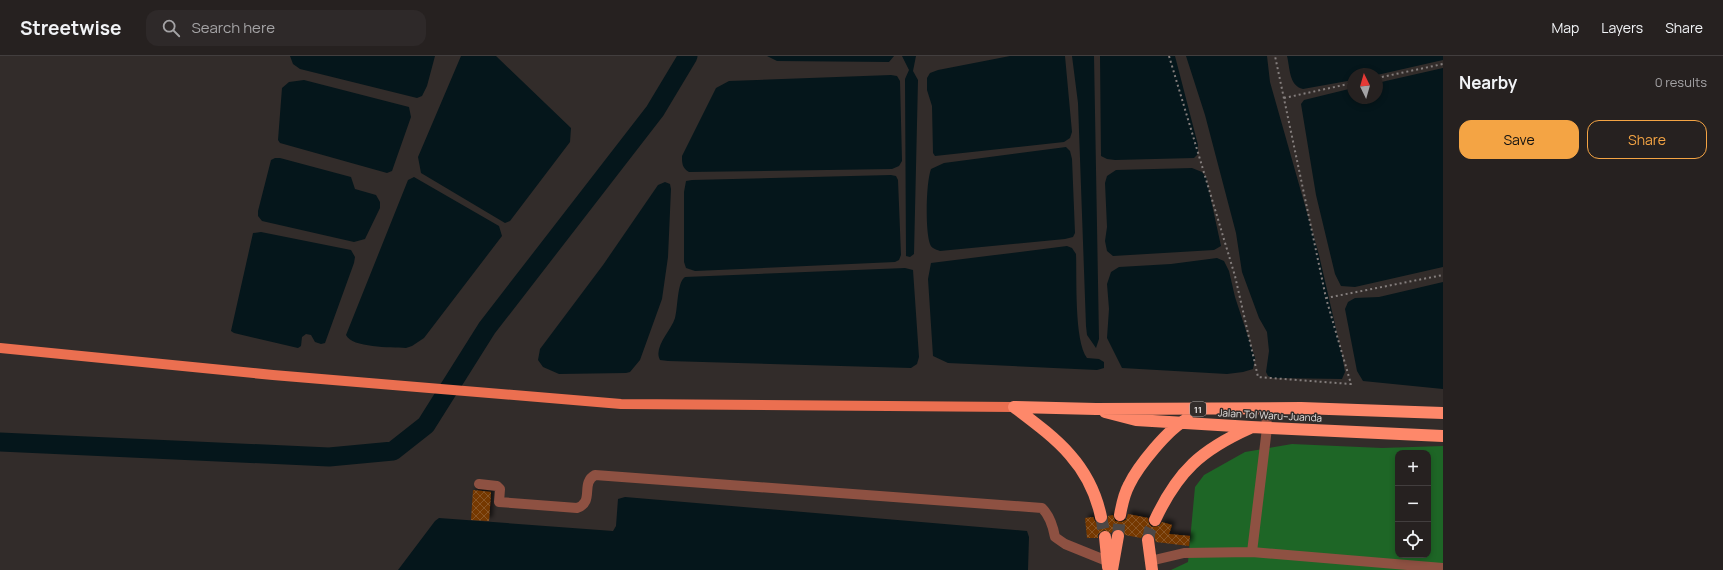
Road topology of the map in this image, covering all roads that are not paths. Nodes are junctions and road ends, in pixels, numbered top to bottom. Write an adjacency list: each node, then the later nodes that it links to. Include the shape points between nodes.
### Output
1 (0, 348): 2 (main road, via 413,388 621,404)
2 (1014, 407): 3 (highway, Jalan Tol Waru–Juanda / 11); 13 (highway, via 1066,449 1092,486)
3 (1096, 409): 4 (highway, Jalan Tol Waru–Juanda / 11); 7 (highway, Jalan Tol Waru–Juanda / 11, via 1136,420)
4 (1205, 409): 5 (highway, Jalan Tol Waru–Juanda / 11); 7 (highway)
5 (1266, 409): 6 (highway, Jalan Tol Waru–Juanda / 11); 9 (lane)
6 (1443, 413)
7 (1182, 421): 8 (highway, Jalan Tol Waru–Juanda / 11); 12 (highway, via 1155,447 1130,482)
8 (1251, 427): 9 (highway, Jalan Tol Waru–Juanda / 11); 14 (highway, via 1204,452 1179,476)
9 (1266, 428): 10 (highway, Jalan Tol Waru–Juanda / 11); 18 (lane)
10 (1443, 436)
11 (479, 484): 20 (lane, via 500,488 499,502 577,508 587,501 587,483 595,475 1042,508 1047,513 1055,536)
12 (1120, 515)
13 (1101, 517)
14 (1155, 520)
15 (1118, 536): 20 (highway)
16 (1105, 537): 20 (highway)
17 (1148, 540): 19 (highway)
18 (1252, 552): 19 (lane, via 1184,554); 21 (lane)
19 (1151, 565)
20 (1109, 567)
21 (1443, 568)

